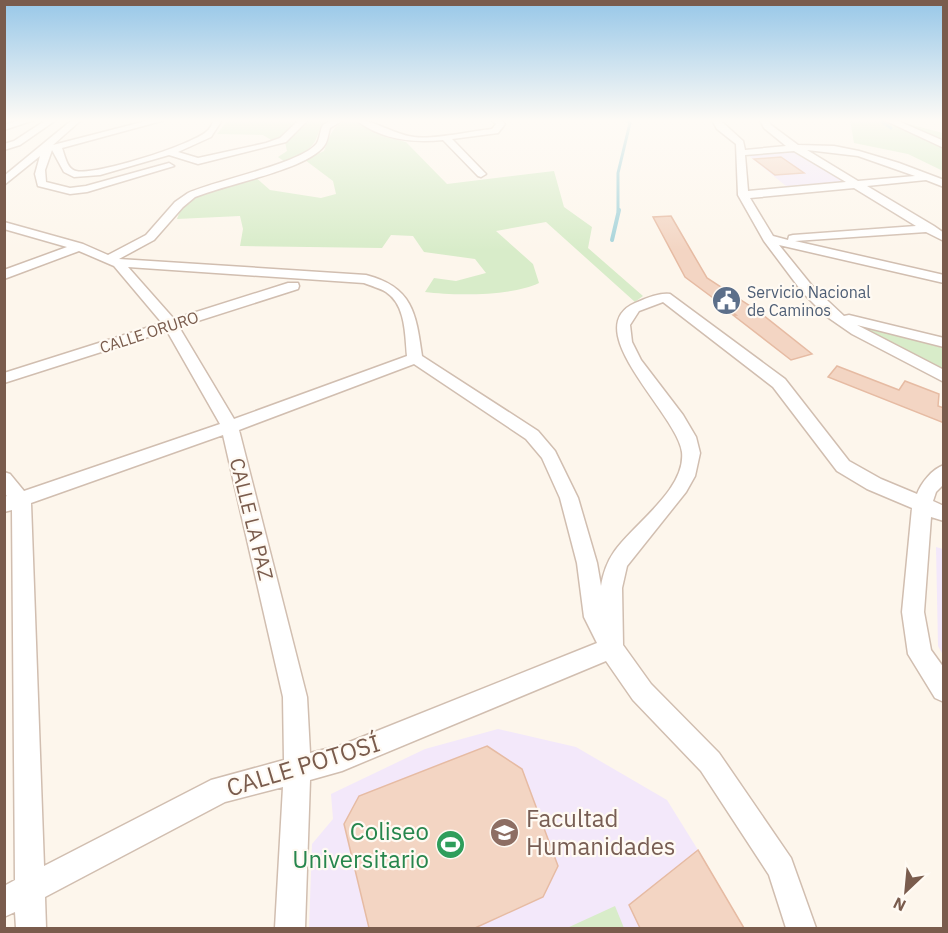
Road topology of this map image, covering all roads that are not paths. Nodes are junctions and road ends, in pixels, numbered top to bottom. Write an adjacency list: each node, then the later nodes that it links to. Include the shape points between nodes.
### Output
1 (29, 164): 13 (street)
2 (42, 164): 10 (street, via 42,184 70,191)
3 (61, 164): 4 (street, via 73,174 81,175)
4 (125, 164)
5 (287, 164): 23 (street, via 190,196 174,208 156,233)
6 (471, 164): 11 (street)
7 (741, 164): 16 (street)
8 (824, 164): 15 (street)
9 (886, 164): 12 (street)
10 (169, 166)
11 (481, 174)
12 (928, 177): 14 (street); 15 (street)
13 (4, 182)
14 (944, 184)
15 (860, 185): 16 (street); 19 (street)
16 (743, 195): 21 (street)
17 (4, 225): 22 (street, CALLE LA PAZ)
18 (944, 226): 19 (street)
19 (928, 228): 20 (street); 21 (street)
20 (944, 238)
21 (770, 239): 25 (street); 27 (street, via 813,296)
22 (79, 247): 23 (street, CALLE LA PAZ); 24 (street)
23 (112, 261): 28 (street, CALLE LA PAZ); 30 (street, via 366,279 392,290 404,304 411,321)
24 (4, 275)
25 (944, 279)
26 (293, 286): 28 (street, CALLE ORURO)
27 (832, 314): 29 (street); 31 (street)
28 (171, 325): 32 (street, CALLE ORURO); 33 (street, CALLE LA PAZ)
29 (944, 343)
30 (415, 358): 33 (street); 39 (street, via 532,435 549,455 569,498 587,563 595,617)
31 (944, 376)
32 (4, 378)
33 (230, 427): 36 (street); 41 (street, CALLE LA PAZ, via 295,697)
34 (944, 472): 37 (street, via 928,489)
35 (4, 479): 36 (street)
36 (13, 503): 42 (street)
37 (922, 506): 38 (street); 39 (street, via 843,466 779,383 665,297 633,309 624,320 623,339 685,429 692,452 684,480 614,570); 40 (street, via 913,612 920,654)
38 (944, 514)
39 (611, 648): 41 (street, CALLE POTOSÍ, via 342,758); 45 (street, via 642,692 710,762 781,868)
40 (944, 690)
41 (297, 770): 42 (street, CALLE POTOSÍ, via 221,790); 44 (street, CALLE LA PAZ)
42 (17, 897): 43 (street)
43 (31, 928)
44 (290, 928)
45 (801, 928)

